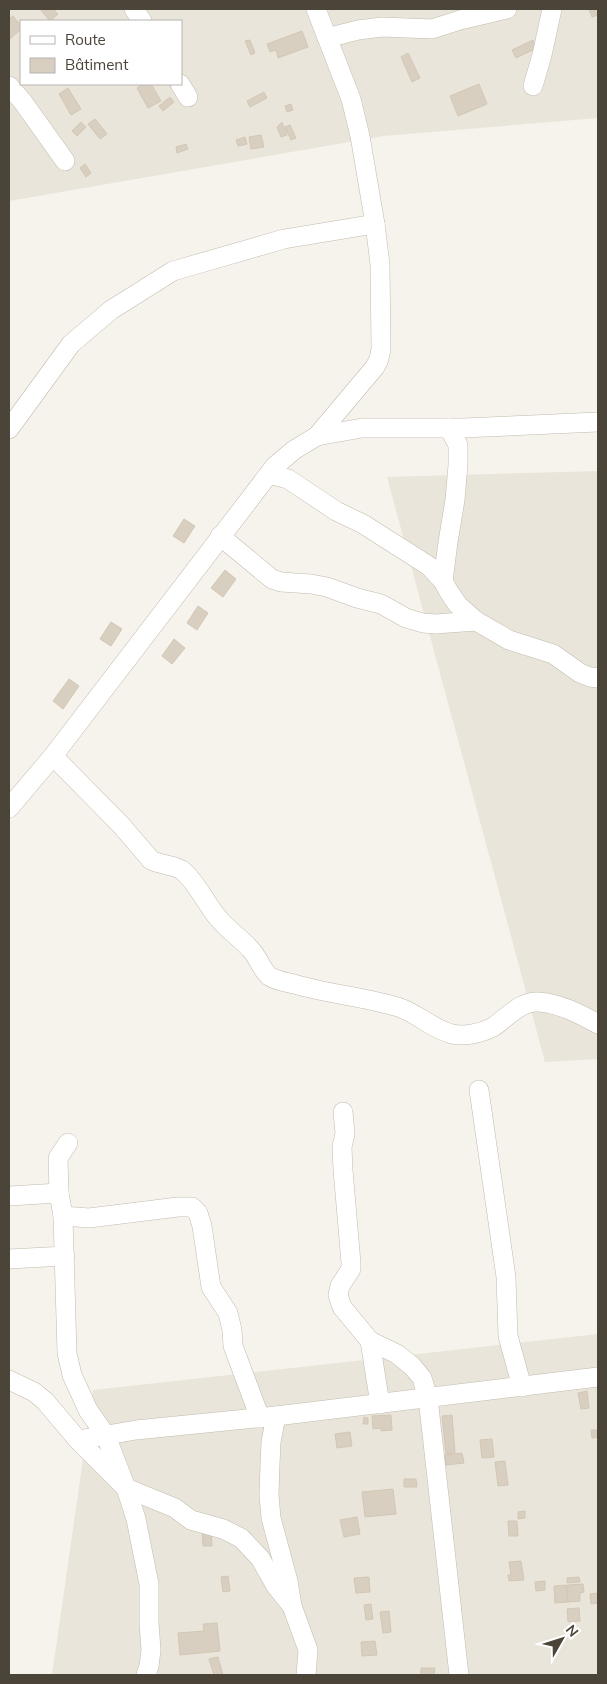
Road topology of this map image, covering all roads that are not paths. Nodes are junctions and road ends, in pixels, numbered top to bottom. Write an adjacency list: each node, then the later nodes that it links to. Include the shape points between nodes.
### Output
1 (134, 9): 5 (street)
2 (316, 9): 6 (street)
3 (507, 9): 6 (street, via 432,29 382,27)
4 (552, 9): 8 (street)
5 (141, 20)
6 (327, 38): 10 (street, via 351,100)
7 (9, 86): 9 (street)
8 (533, 86)
9 (65, 161)
10 (376, 224): 13 (street, via 284,239 173,271 111,310 71,344); 14 (street, via 380,264 379,359)
11 (598, 422): 12 (street)
12 (449, 428): 14 (street, via 362,428); 17 (street, via 458,445 458,465)
13 (9, 429)
14 (317, 436): 15 (street, via 294,450)
15 (269, 474): 16 (street); 17 (street, via 288,479 336,511 363,524 428,566)
16 (220, 536): 18 (street, via 272,579 281,582 327,587 381,604 423,623); 20 (street)
17 (443, 581): 18 (street, via 458,605)
18 (476, 621): 19 (street, via 509,640 553,654 580,674)
19 (598, 678)
20 (53, 756): 21 (street); 22 (street, via 151,860 181,869 219,919 251,950 270,977 318,991 397,1007 458,1035 492,1028 504,1017 537,1001 578,1013)
21 (9, 808)
22 (598, 1024)
23 (479, 1090): 34 (street, via 506,1277)
24 (343, 1112): 31 (street, via 342,1170 351,1269 340,1286 338,1296 342,1307)
25 (68, 1143): 26 (street, via 58,1158)
26 (59, 1194): 27 (street); 28 (street)
27 (9, 1196)
28 (63, 1216): 29 (street); 37 (street, via 89,1218 192,1207 198,1213 202,1226 211,1287 228,1313 233,1346)
29 (65, 1256): 30 (street); 38 (street, via 67,1352 72,1375 88,1410)
30 (9, 1259)
31 (370, 1341): 35 (street, via 405,1359 422,1378); 36 (street)
32 (598, 1377): 34 (street)
33 (9, 1380): 39 (street, via 34,1392)
34 (514, 1388): 35 (street)
35 (428, 1398): 36 (street); 44 (street)
36 (380, 1404): 37 (street)
37 (268, 1417): 38 (street); 41 (street, via 272,1442 271,1518)
38 (106, 1436): 39 (street); 40 (street)
39 (78, 1440): 40 (street)
40 (126, 1488): 41 (street, via 175,1508 191,1520 241,1538 260,1558); 42 (street, via 136,1519 149,1584 151,1650)
41 (292, 1606): 43 (street, via 308,1650)
42 (146, 1675)
43 (306, 1675)
44 (459, 1675)

